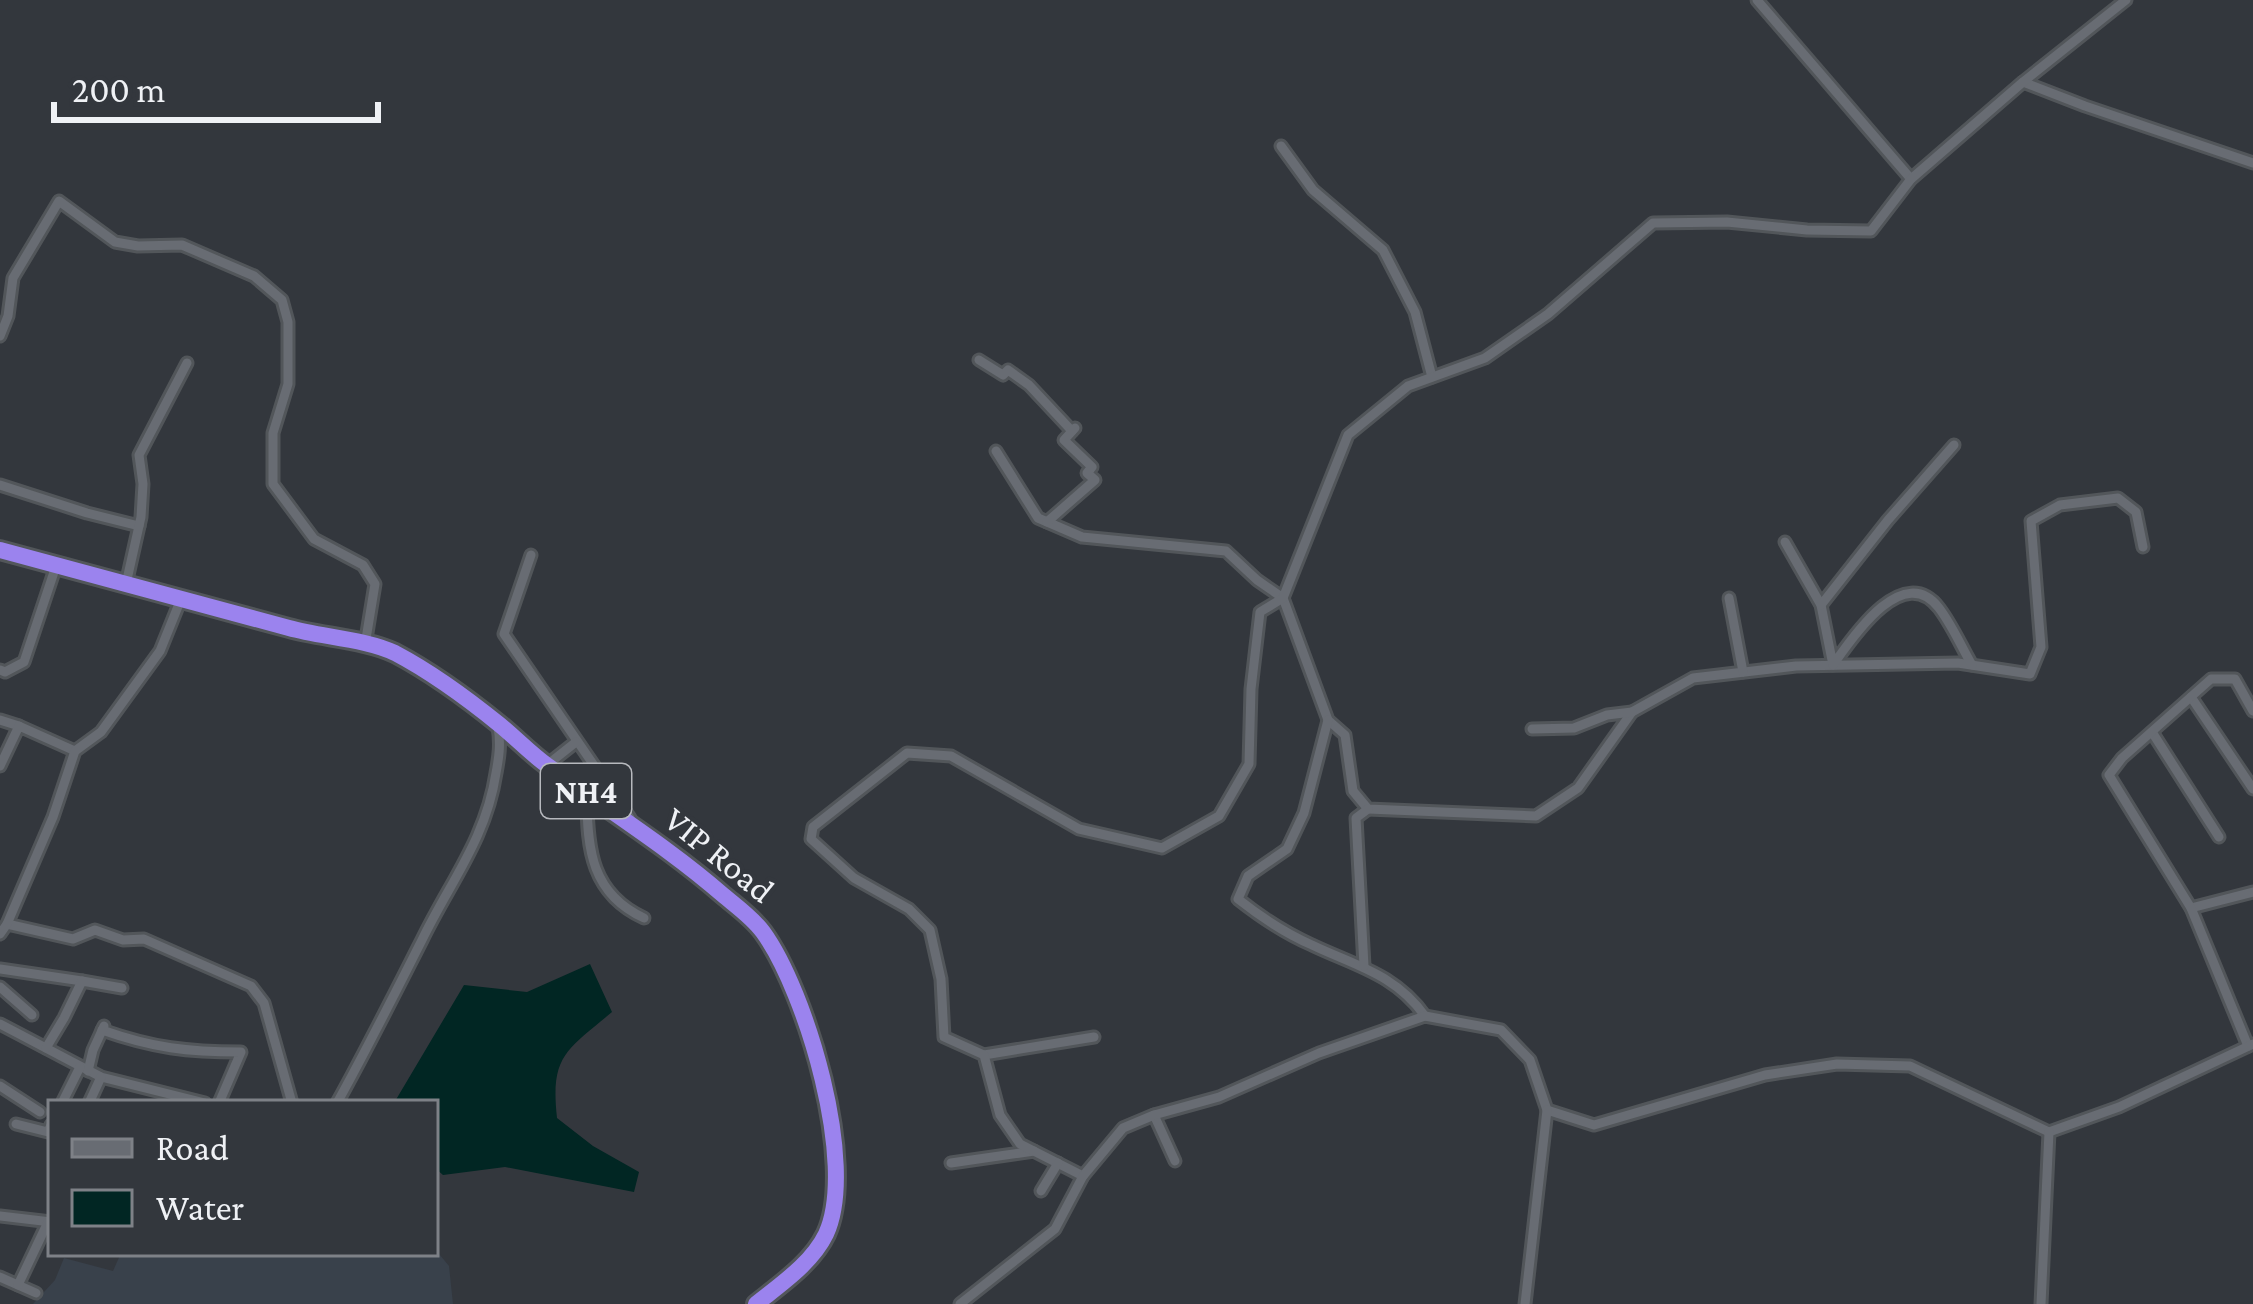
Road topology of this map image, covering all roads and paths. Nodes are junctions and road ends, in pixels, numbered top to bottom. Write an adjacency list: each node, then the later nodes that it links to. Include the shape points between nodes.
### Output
1 (1757, 0): 6 (street)
2 (2126, 0): 3 (street)
3 (2023, 82): 5 (street); 6 (street)
4 (1281, 146): 10 (street, via 1313,190 1383,250 1415,312)
5 (2253, 163)
6 (1911, 179): 10 (street, via 1871,231 1653,224 1485,358)
7 (0, 336): 26 (street, via 13,278 59,201 115,242 182,245 254,276 282,300 288,322 273,484 314,539 363,565 376,584)
8 (979, 360): 14 (street, via 1029,385 1074,430 1064,440 1092,466 1087,473 1095,480)
9 (187, 363): 15 (street, via 139,454)
10 (1432, 377): 22 (street, via 1408,386 1348,435)
11 (1954, 445): 25 (street)
12 (996, 451): 14 (street)
13 (0, 485): 15 (street)
14 (1047, 522): 22 (street, via 1082,536 1226,551)
15 (139, 526): 21 (street)
16 (1785, 542): 25 (street)
17 (2143, 547): 28 (street, via 2136,512 2118,498 2060,505 2031,521 2041,647 2030,674)
18 (0, 550): 20 (highway, VIP Road / NH4)
19 (531, 555): 40 (street, via 504,634)
20 (56, 566): 21 (highway, VIP Road / NH4); 29 (street, via 24,662)
21 (126, 584): 24 (highway, VIP Road / NH4)
22 (1283, 598): 35 (street); 64 (street, via 1260,611 1249,764 1219,815 1162,848 1079,829 951,756 907,753 814,827 812,839 854,878 930,930 944,1036)
23 (1730, 598): 30 (street)
24 (182, 599): 26 (highway, VIP Road / NH4); 41 (street, via 160,651 101,732)
25 (1821, 605): 27 (street)
26 (365, 645): 36 (highway, VIP Road / NH4, via 430,674)
27 (1833, 665): 28 (street); 28 (street, via 1891,598 1918,593 1936,603); 30 (street)
28 (1972, 665)
29 (0, 670)
30 (1743, 672): 33 (street, via 1694,678)
31 (2191, 697): 32 (street, via 2211,680 2235,679); 39 (street); 44 (street)
32 (2253, 711)
33 (1632, 712): 38 (street, via 1574,728); 46 (street, via 1579,788 1536,816)
34 (0, 720): 37 (street)
35 (1328, 720): 46 (street, via 1345,736 1353,791); 53 (street, via 1287,849 1247,876 1238,898 1268,923)
36 (498, 723): 42 (highway, VIP Road / NH4); 73 (street, via 492,804 478,839)
37 (19, 726): 41 (street); 43 (street)
38 (1532, 729)
39 (2152, 732): 48 (street); 50 (street, via 2109,775)
40 (576, 742): 42 (street); 47 (street)
41 (75, 751): 52 (street)
42 (547, 765): 45 (highway, VIP Road / NH4)
43 (0, 766)
44 (2253, 789)
45 (587, 792): 47 (highway, VIP Road / NH4); 51 (street, via 587,836 600,881)
46 (1368, 808): 53 (street, via 1356,818)
47 (638, 830): 92 (highway, VIP Road / NH4, via 760,927 783,962 820,1072 836,1146 835,1209 824,1238)
48 (2219, 837)
49 (2253, 892): 50 (street)
50 (2192, 908): 62 (street)
51 (644, 918)
52 (4, 929): 72 (street, via 144,939 251,986)
53 (1364, 966): 59 (street, via 1410,994)
54 (0, 969): 55 (street)
55 (82, 981): 57 (street); 63 (street)
56 (0, 987): 58 (street)
57 (122, 988)
58 (32, 1015)
59 (1425, 1016): 74 (street, via 1501,1030 1531,1060); 76 (street)
60 (0, 1024): 63 (street)
61 (1094, 1037): 64 (street)
62 (2251, 1045): 79 (street)
63 (46, 1048): 65 (street)
64 (984, 1054): 80 (street, via 1000,1115)
65 (84, 1069): 66 (street); 68 (street); 71 (street, via 104,1027 188,1052 241,1052)
66 (100, 1077): 69 (street); 70 (street)
67 (0, 1086): 75 (street)
68 (64, 1100)
69 (90, 1100)
70 (193, 1100)
71 (220, 1100)
72 (291, 1100)
73 (339, 1100)
74 (1547, 1109): 79 (street, via 1594,1125 1765,1075 1837,1064 1910,1066); 94 (street)
75 (40, 1112)
76 (1154, 1115): 81 (street); 84 (street, via 1123,1128)
77 (16, 1124): 78 (street)
78 (48, 1132)
79 (2049, 1132): 95 (street)
80 (1034, 1150): 82 (street); 83 (street)
81 (1175, 1161)
82 (951, 1163)
83 (1058, 1163): 84 (street); 85 (street)
84 (1083, 1176): 93 (street, via 1055,1229)
85 (1040, 1191)
86 (0, 1216): 87 (street)
87 (48, 1222)
88 (48, 1226): 90 (street)
89 (0, 1277): 90 (street)
90 (18, 1285): 91 (street)
91 (36, 1292)
92 (756, 1304)
93 (960, 1304)
94 (1525, 1304)
95 (2041, 1304)

